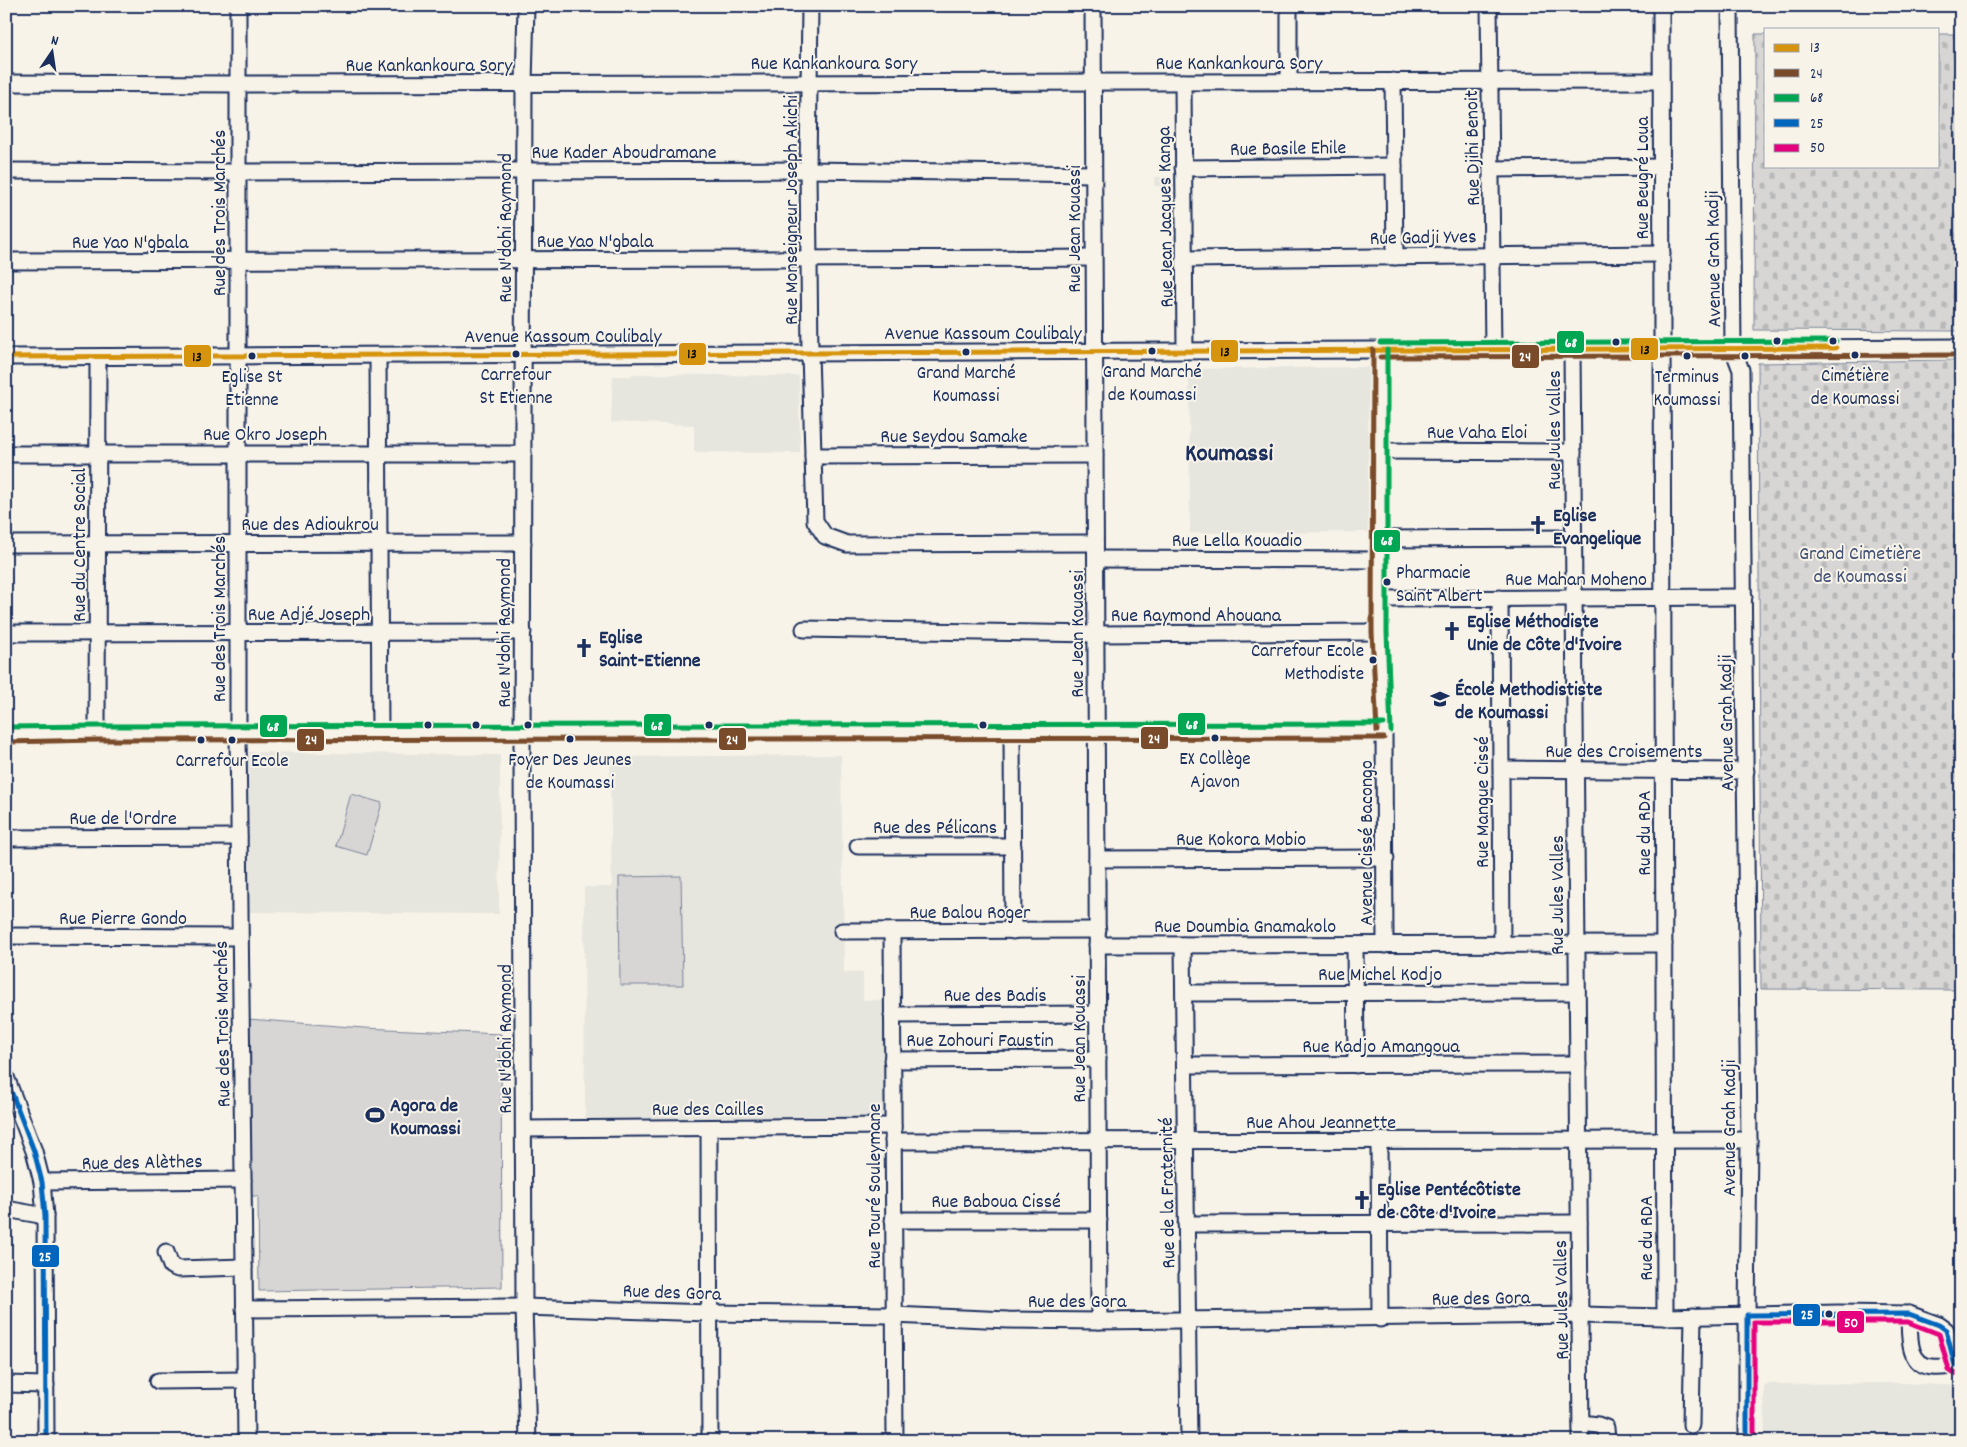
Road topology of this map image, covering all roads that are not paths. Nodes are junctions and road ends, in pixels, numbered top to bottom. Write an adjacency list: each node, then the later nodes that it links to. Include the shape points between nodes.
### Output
1 (238, 6): 18 (street, Rue des Trois Marchés)
2 (526, 6): 17 (street, Rue N'dohi Raymond)
3 (810, 6): 12 (street, Rue Monseigneur Joseph Akichi)
4 (1093, 6): 13 (street, Rue Jean Kouassi)
5 (1289, 6): 15 (street)
6 (1489, 6): 10 (street, Rue Djihi Benoit)
7 (1661, 6): 11 (street, Rue Beugré Loua)
8 (1730, 6): 40 (street, Avenue Grah Kadji)
9 (1393, 81): 10 (street, Rue Kankankoura Sory); 15 (street, Rue Kankankoura Sory); 19 (street)
10 (1490, 81): 11 (street, Rue Kankankoura Sory); 22 (street, Rue Djihi Benoit)
11 (1661, 81): 20 (street, Rue Beugré Loua)
12 (810, 82): 13 (street, Rue Kankankoura Sory); 17 (street, Rue Kankankoura Sory); 23 (street, Rue Monseigneur Joseph Akichi)
13 (1093, 82): 14 (street, Rue Kankankoura Sory); 27 (street, Rue Jean Kouassi)
14 (1183, 82): 15 (street, Rue Kankankoura Sory); 21 (street, Rue Jean Jacques Kanga)
15 (1289, 82)
16 (6, 83): 18 (street, Rue Kankankoura Sory)
17 (524, 83): 18 (street, Rue Kankankoura Sory); 26 (street, Rue N'dohi Raymond)
18 (238, 84): 25 (street, Rue des Trois Marchés)
19 (1394, 166): 21 (street, Rue Basile Ehile); 29 (street)
20 (1661, 167): 22 (street); 28 (street, Rue Beugré Loua)
21 (1183, 168): 33 (street, Rue Jean Jacques Kanga)
22 (1491, 169): 30 (street, Rue Djihi Benoit)
23 (808, 170): 26 (street, Rue Kader Aboudramane); 27 (street, Rue Kader Aboudramane); 35 (street, Rue Monseigneur Joseph Akichi)
24 (6, 171): 25 (street, Rue Kader Aboudramane)
25 (239, 172): 26 (street, Rue Kader Aboudramane); 34 (street, Rue des Trois Marchés)
26 (524, 172): 32 (street, Rue N'dohi Raymond)
27 (1093, 174): 31 (street, Rue Jean Kouassi)
28 (1662, 254): 30 (street, Rue Gadji Yves); 39 (street, Rue Beugré Loua)
29 (1395, 256): 30 (street, Rue Gadji Yves); 33 (street, Rue Gadji Yves)
30 (1492, 256): 42 (street, Rue Djihi Benoit)
31 (1093, 258): 35 (street, Rue Yao N'gbala); 44 (street, Rue Jean Kouassi)
32 (524, 259): 34 (street, Rue Yao N'gbala); 35 (street, Rue Yao N'gbala); 46 (street, Rue N'dohi Raymond)
33 (1184, 259): 43 (street, Rue Jean Jacques Kanga)
34 (237, 260): 36 (street, Rue Yao N'gbala); 47 (street, Rue des Trois Marchés)
35 (809, 260): 45 (street, Rue Monseigneur Joseph Akichi)
36 (6, 261)
37 (1961, 347): 40 (street, Avenue Kassoum Coulibaly)
38 (1572, 349): 39 (street, Avenue Kassoum Coulibaly); 42 (street, Avenue Kassoum Coulibaly); 52 (street, Rue Jules Valles)
39 (1662, 349): 40 (street, Avenue Kassoum Coulibaly); 73 (street, Rue du RDA)
40 (1733, 349): 70 (street, Avenue Grah Kadji, via 1742,370)
41 (1380, 350): 42 (street, Avenue Kassoum Coulibaly); 43 (street, Avenue Kassoum Coulibaly); 51 (street, Avenue Cissé Bacongo)
42 (1493, 350)
43 (1185, 351): 44 (street, Avenue Kassoum Coulibaly)
44 (1094, 352): 45 (street, Avenue Kassoum Coulibaly); 58 (street, Rue Jean Kouassi)
45 (810, 353): 46 (street, Avenue Kassoum Coulibaly); 59 (street, Rue Monseigneur Joseph Akichi)
46 (523, 355): 48 (street, Avenue Kassoum Coulibaly); 57 (street, Rue N'dohi Raymond)
47 (238, 356): 48 (street, Avenue Kassoum Coulibaly); 50 (street, Avenue Kassoum Coulibaly); 54 (street, Rue des Trois Marchés)
48 (378, 356): 55 (street)
49 (6, 357): 50 (street, Avenue Kassoum Coulibaly)
50 (98, 357): 53 (street, Rue du Centre Social)
51 (1380, 451): 52 (street, Rue Vaha Eloi); 61 (street, Avenue Cissé Bacongo)
52 (1573, 452): 60 (street, Rue Jules Valles)
53 (98, 453): 54 (street, Rue Okro Joseph); 56 (street, Rue Okro Joseph); 65 (street, Rue du Centre Social)
54 (238, 453): 55 (street, Rue Okro Joseph); 66 (street, Rue des Trois Marchés)
55 (378, 453): 57 (street, Rue Okro Joseph); 62 (street)
56 (6, 454)
57 (523, 454): 63 (street, Rue N'dohi Raymond)
58 (1095, 455): 59 (street, Rue Seydou Samake); 67 (street, Rue Jean Kouassi)
59 (813, 456): 67 (street, Rue Monseigneur Joseph Akichi, via 815,521 825,536 847,544)
60 (1574, 538): 61 (street); 72 (street, Rue Jules Valles)
61 (1379, 539): 69 (street, Avenue Cissé Bacongo)
62 (379, 543): 63 (street, Rue des Adioukrou); 66 (street, Rue des Adioukrou); 76 (street)
63 (523, 543): 77 (street, Rue N'dohi Raymond)
64 (6, 544): 65 (street, Rue des Adioukrou)
65 (98, 544): 66 (street, Rue des Adioukrou); 80 (street, Rue du Centre Social)
66 (238, 544): 81 (street, Rue des Trois Marchés)
67 (1095, 544): 68 (street, Rue Jean Kouassi)
68 (1096, 559): 69 (street, Rue Lella Kouadio); 82 (street, Rue Jean Kouassi)
69 (1379, 560): 74 (street, Avenue Cissé Bacongo)
70 (1744, 597): 73 (street, Rue Mahan Moheno); 94 (street, Avenue Grah Kadji)
71 (1500, 598): 72 (street, Rue Mahan Moheno); 74 (street, Rue Mahan Moheno); 91 (street, Rue Mangue Cissé)
72 (1574, 598): 73 (street, Rue Mahan Moheno); 92 (street, Rue Jules Valles)
73 (1662, 598): 93 (street, Rue du RDA)
74 (1379, 599): 78 (street, Avenue Cissé Bacongo)
75 (804, 629): 82 (street, Rue Raymond Ahouana)
76 (379, 632): 77 (street, Rue Adjé Joseph); 81 (street, Rue Adjé Joseph); 84 (street)
77 (522, 632): 85 (street, Rue N'dohi Raymond)
78 (1379, 632): 82 (street, Rue Raymond Ahouana); 83 (street, Avenue Cissé Bacongo)
79 (6, 633): 80 (street, Rue Adjé Joseph)
80 (98, 633): 81 (street, Rue Adjé Joseph); 88 (street, Rue du Centre Social)
81 (238, 633): 89 (street, Rue des Trois Marchés)
82 (1096, 634): 87 (street, Rue Jean Kouassi)
83 (1384, 731): 87 (street); 99 (street, Avenue Cissé Bacongo)
84 (380, 732): 85 (street); 89 (street)
85 (522, 732): 86 (street); 125 (street, Rue N'dohi Raymond)
86 (1012, 732): 87 (street); 98 (street)
87 (1096, 732): 100 (street, Rue Jean Kouassi)
88 (97, 733): 89 (street); 90 (street)
89 (238, 733): 95 (street, Rue des Trois Marchés)
90 (6, 735)
91 (1502, 769): 92 (street, Rue des Croisements); 111 (street, Rue Mangue Cissé)
92 (1575, 770): 93 (street, Rue des Croisements); 112 (street, Rue Jules Valles)
93 (1663, 770): 94 (street, Rue des Croisements); 107 (street, Rue du RDA)
94 (1746, 771): 130 (street, Avenue Grah Kadji)
95 (239, 837): 96 (street, Rue de l'Ordre); 105 (street, Rue des Trois Marchés)
96 (6, 838)
97 (858, 846): 98 (street, Rue des Pélicans)
98 (1013, 846): 101 (street)
99 (1386, 858): 100 (street, Rue Kokora Mobio); 110 (street, Avenue Cissé Bacongo)
100 (1097, 859): 106 (street, Rue Jean Kouassi)
101 (1013, 930): 103 (street, Rue Balou Roger); 106 (street, Rue Balou Roger)
102 (842, 931): 103 (street, Rue Balou Roger)
103 (892, 931): 117 (street, Rue Touré Souleymane)
104 (6, 936): 105 (street, Rue Pierre Gondo)
105 (239, 937): 133 (street, Rue des Trois Marchés)
106 (1097, 938): 108 (street, Rue Doumbia Gnamakolo); 116 (street, Rue Jean Kouassi)
107 (1664, 944): 112 (street, Rue Doumbia Gnamakolo); 129 (street, Rue du RDA)
108 (1183, 945): 109 (street, Rue Doumbia Gnamakolo); 114 (street, Rue de la Fraternité)
109 (1355, 945): 110 (street, Rue Doumbia Gnamakolo); 115 (street)
110 (1386, 945): 111 (street, Rue Doumbia Gnamakolo)
111 (1502, 945): 112 (street, Rue Doumbia Gnamakolo)
112 (1577, 945): 113 (street, Rue Jules Valles)
113 (1577, 992): 115 (street, Rue Michel Kodjo); 120 (street, Rue Jules Valles)
114 (1184, 993): 115 (street, Rue Michel Kodjo); 121 (street, Rue de la Fraternité)
115 (1356, 993): 122 (street)
116 (1098, 1014): 117 (street, Rue des Badis); 118 (street, Rue Jean Kouassi)
117 (892, 1015): 119 (street, Rue Touré Souleymane)
118 (1098, 1059): 119 (street, Rue Zohouri Faustin); 131 (street, Rue Jean Kouassi)
119 (892, 1060): 126 (street, Rue Touré Souleymane)
120 (1578, 1064): 122 (street, Rue Kadjo Amangoua); 128 (street, Rue Jules Valles)
121 (1185, 1065): 122 (street, Rue Kadjo Amangoua); 132 (street, Rue de la Fraternité)
122 (1356, 1065)
123 (6, 1077): 134 (street)
124 (709, 1128): 125 (street, Rue des Cailles); 126 (street, Rue des Cailles); 146 (street)
125 (524, 1129): 144 (street, Rue N'dohi Raymond)
126 (893, 1134): 131 (street, Rue Ahou Jeannette); 137 (street, Rue Touré Souleymane)
127 (1379, 1140): 128 (street, Rue Ahou Jeannette); 132 (street, Rue Ahou Jeannette); 141 (street)
128 (1578, 1140): 129 (street, Rue Ahou Jeannette); 139 (street, Rue Jules Valles)
129 (1664, 1140): 130 (street, Rue Ahou Jeannette); 151 (street, Rue du RDA)
130 (1749, 1140): 147 (street, Avenue Grah Kadji)
131 (1098, 1141): 132 (street, Rue Ahou Jeannette); 138 (street, Rue Jean Kouassi)
132 (1185, 1141): 140 (street, Rue de la Fraternité)
133 (243, 1180): 134 (street, Rue des Alèthes); 143 (street, Rue des Trois Marchés)
134 (42, 1182): 136 (street)
135 (6, 1209): 136 (street)
136 (45, 1216): 160 (street)
137 (893, 1220): 138 (street, Rue Baboua Cissé); 149 (street, Rue Touré Souleymane)
138 (1099, 1220): 155 (street, Rue Jean Kouassi)
139 (1579, 1223): 141 (street); 150 (street, Rue Jules Valles)
140 (1186, 1224): 141 (street); 153 (street, Rue de la Fraternité)
141 (1380, 1224): 154 (street)
142 (166, 1252): 143 (street, via 171,1266 178,1269)
143 (244, 1267): 145 (street, Rue des Trois Marchés)
144 (524, 1307): 145 (street, Rue des Gora); 146 (street, Rue des Gora); 165 (street, Rue N'dohi Raymond)
145 (244, 1309): 157 (street, Rue des Trois Marchés)
146 (709, 1313): 149 (street, Rue des Gora); 166 (street)
147 (1746, 1314): 148 (street, Rue des Gora); 152 (street, Rue des Gora); 171 (street, Avenue Grah Kadji)
148 (1909, 1314): 156 (street, Rue des Gora, via 1946,1330); 156 (street, Rue des Gora, via 1910,1342 1916,1359 1924,1366)
149 (893, 1315): 155 (street, Rue des Gora); 167 (street, Rue Touré Souleymane)
150 (1581, 1316): 151 (street, Rue des Gora); 154 (street, Rue des Gora); 161 (street, Rue Jules Valles)
151 (1665, 1316): 152 (street, Rue des Gora)
152 (1693, 1316): 162 (street)
153 (1187, 1319): 154 (street, Rue des Gora); 155 (street, Rue des Gora); 168 (street, Rue de la Fraternité)
154 (1380, 1319)
155 (1099, 1321)
156 (1958, 1366)
157 (245, 1380): 158 (street); 164 (street, Rue des Trois Marchés)
158 (158, 1381)
159 (6, 1384): 160 (street)
160 (46, 1385): 163 (street)
161 (1581, 1423): 169 (street, Rue Jules Valles); 170 (street, via 1606,1428)
162 (1691, 1425)
163 (46, 1441)
164 (246, 1441)
165 (528, 1441)
166 (710, 1441)
167 (895, 1441)
168 (1189, 1441)
169 (1581, 1441)
170 (1607, 1441)
171 (1747, 1441)

